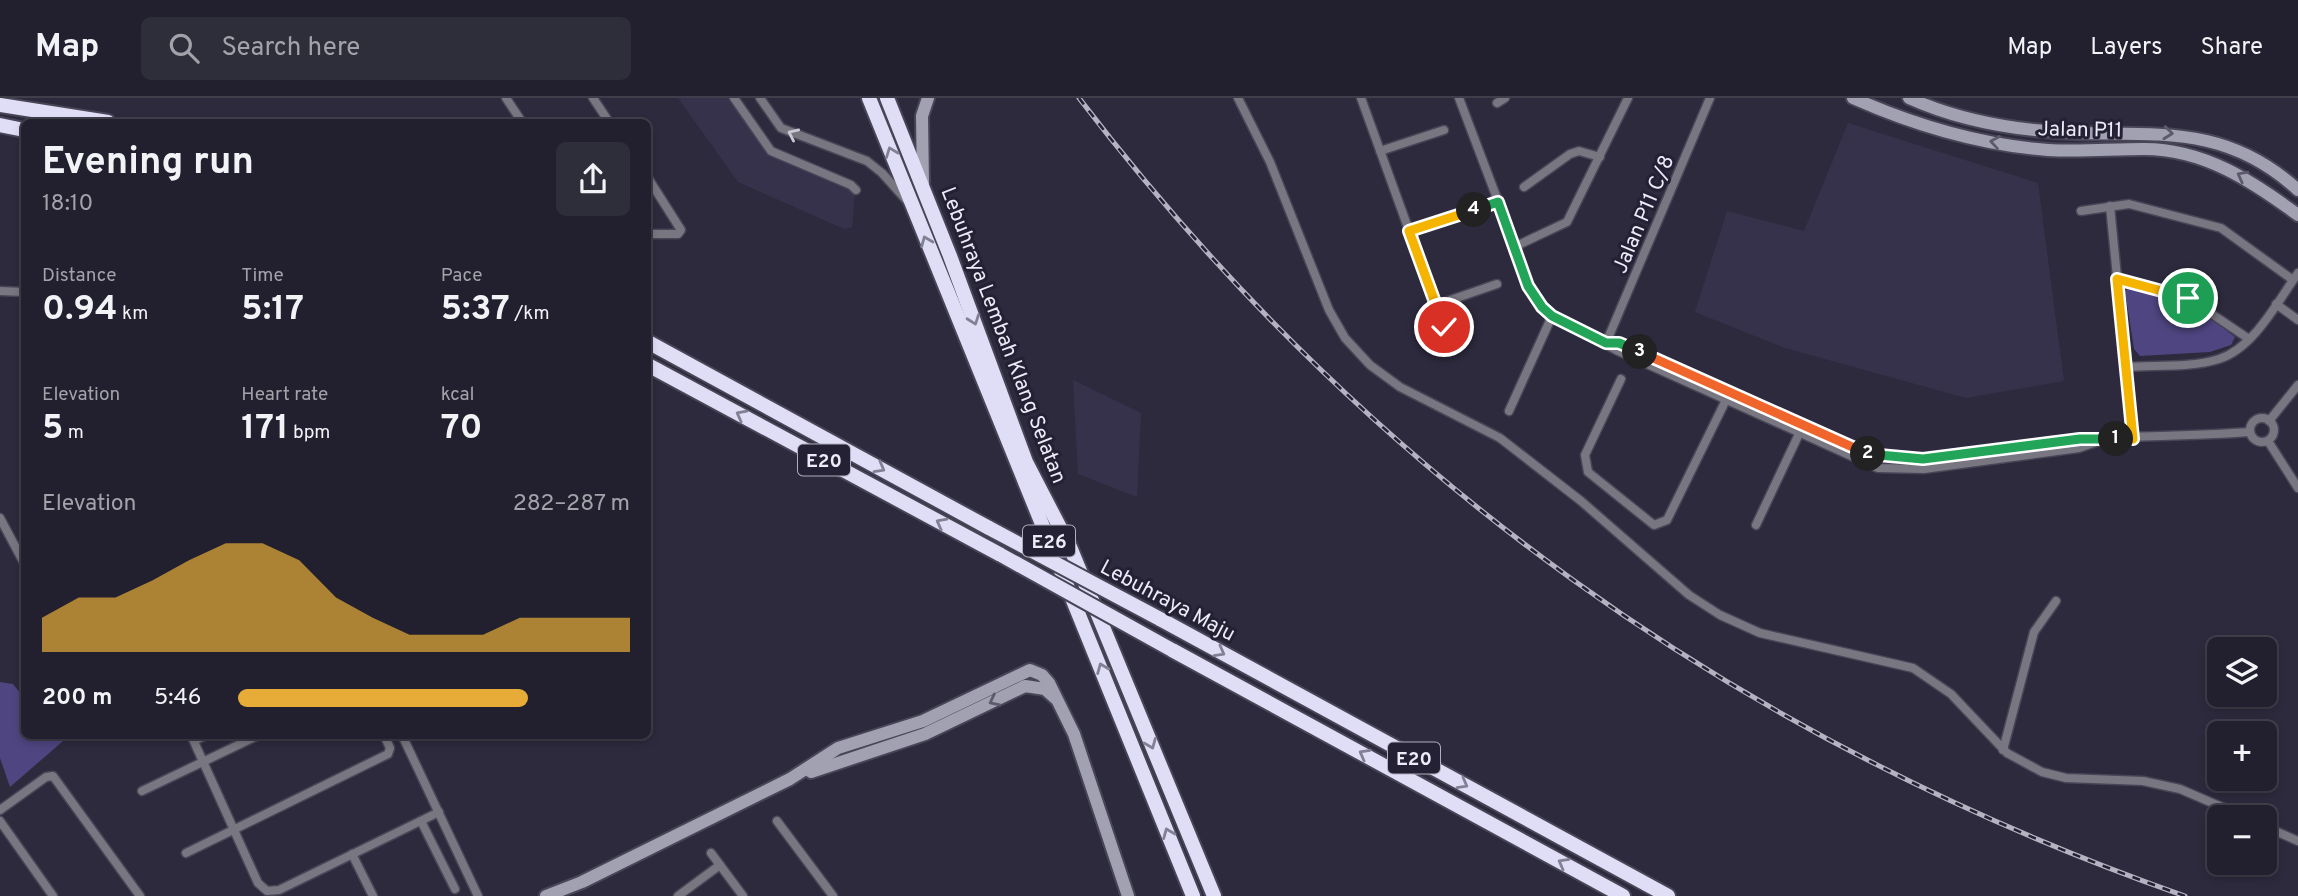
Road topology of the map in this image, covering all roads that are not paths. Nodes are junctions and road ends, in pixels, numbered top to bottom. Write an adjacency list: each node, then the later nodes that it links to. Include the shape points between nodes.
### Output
1 (506, 98): 17 (street)
2 (593, 98): 18 (street)
3 (734, 98): 27 (street, via 771,151)
4 (760, 98): 31 (street, one-way to 4, via 867,161 781,128)
5 (869, 98): 31 (highway, Lebuhraya Lembah Klang Selatan / E26, one-way to 5)
6 (887, 98): 25 (highway, Lebuhraya Lembah Klang Selatan / E26)
7 (928, 98): 25 (street, via 922,116)
8 (1238, 98): 75 (street, via 1270,162 1329,310 1345,338 1370,365 1400,387 1500,438 1689,595 1720,615 1760,632 1913,668 1951,694)
9 (1362, 98): 22 (street)
10 (1459, 98): 29 (street)
11 (1628, 98): 23 (street)
12 (1710, 98): 48 (street, Jalan P11 C/8)
13 (1853, 98): 33 (street, Jalan P11, one-way to 13, via 2241,175 2180,153 2045,150 1981,140 1904,120)
14 (1909, 98): 28 (street, Jalan P11, one-way to 28, via 1993,124 2194,137 2244,153)
15 (0, 105): 16 (highway)
16 (89, 119)
17 (520, 119)
18 (607, 119)
19 (0, 125): 20 (highway)
20 (21, 129)
21 (1444, 130): 22 (street)
22 (1380, 151): 34 (street)
23 (1600, 157): 26 (street, via 1579,151 1570,154); 36 (street, via 1567,222)
24 (651, 183): 35 (street, via 681,230 678,234)
25 (923, 185): 105 (highway, Lebuhraya Lembah Klang Selatan / E26, one-way to 105, via 1026,462 1070,547)
26 (1524, 187)
27 (856, 190)
28 (2298, 190)
29 (1498, 202): 34 (street); 36 (street)
30 (2110, 205): 32 (street); 37 (street, via 2142,205 2221,228); 38 (street)
31 (912, 206): 104 (highway, Lebuhraya Lembah Klang Selatan / E26, one-way to 31)
32 (2081, 212)
33 (2298, 215)
34 (1409, 231): 43 (street)
35 (651, 234)
36 (1514, 247): 44 (street, via 1528,286)
37 (2295, 276): 42 (street)
38 (2117, 279): 47 (street, via 2188,298); 51 (street)
39 (1497, 284): 43 (street)
40 (0, 291): 41 (street)
41 (21, 292)
42 (2276, 304): 45 (street); 47 (street)
43 (1436, 305): 46 (street)
44 (1552, 316): 48 (street); 55 (street)
45 (2298, 320)
46 (1444, 327)
47 (2249, 340): 51 (street, via 2220,359)
48 (1606, 343): 54 (street); 60 (street, via 1619,343 1880,457 1923,459)
49 (651, 344): 107 (highway, Lebuhraya Maju / E20, one-way to 107, bridge)
50 (651, 367): 106 (highway, Lebuhraya Maju / E20, one-way to 50, bridge)
51 (2127, 367): 59 (street)
52 (1621, 379): 54 (street, via 1584,463 1588,472 1654,525 1667,520)
53 (2298, 385): 56 (street)
54 (1725, 402): 58 (street)
55 (1509, 411)
56 (2269, 421): 57 (street, via 2256,420); 61 (street, via 2274,432)
57 (2250, 432): 59 (street); 61 (street, via 2257,442)
58 (1799, 435): 60 (street, via 1890,470 2079,448); 64 (street)
59 (2133, 439): 60 (street)
60 (2102, 440)
61 (2268, 441): 62 (street)
62 (2298, 488)
63 (0, 518): 65 (street)
64 (1756, 525)
65 (21, 557)
66 (2056, 601): 75 (street, via 2037,624)
67 (1055, 698): 68 (street, via 1049,682 1030,670); 69 (street, one-way to 69, via 1045,689 1025,686); 103 (street, via 1074,734)
68 (954, 705): 69 (street, via 967,705); 70 (street)
69 (971, 712): 77 (street, via 925,734)
70 (881, 734): 76 (street); 77 (street, via 859,747)
71 (194, 739): 78 (street)
72 (251, 739): 78 (street)
73 (386, 739): 87 (street, via 388,754)
74 (404, 739): 83 (street)
75 (2003, 750): 81 (street, via 2042,772 2066,778 2143,781 2180,789)
76 (830, 754): 77 (street, via 847,752); 79 (street)
77 (852, 758): 79 (street)
78 (205, 761): 80 (street); 87 (street)
79 (790, 779): 99 (street)
80 (142, 791)
81 (2217, 805)
82 (0, 810): 96 (street, via 53,776)
83 (439, 812): 85 (street); 98 (street)
84 (0, 821): 95 (street)
85 (421, 821): 92 (street); 94 (street)
86 (777, 821): 102 (street)
87 (236, 829): 90 (street); 92 (street, via 258,883 267,891 279,890)
88 (2277, 832): 89 (street)
89 (2298, 841)
90 (186, 853)
91 (711, 853): 93 (street)
92 (352, 854): 97 (street)
93 (720, 865): 100 (street); 101 (street)
94 (455, 889)
95 (53, 896)
96 (140, 896)
97 (373, 896)
98 (478, 896)
99 (546, 896)
100 (678, 896)
101 (743, 896)
102 (833, 896)
103 (1128, 896)
104 (1193, 896)
105 (1214, 896)
106 (1623, 896)
107 (1668, 896)

